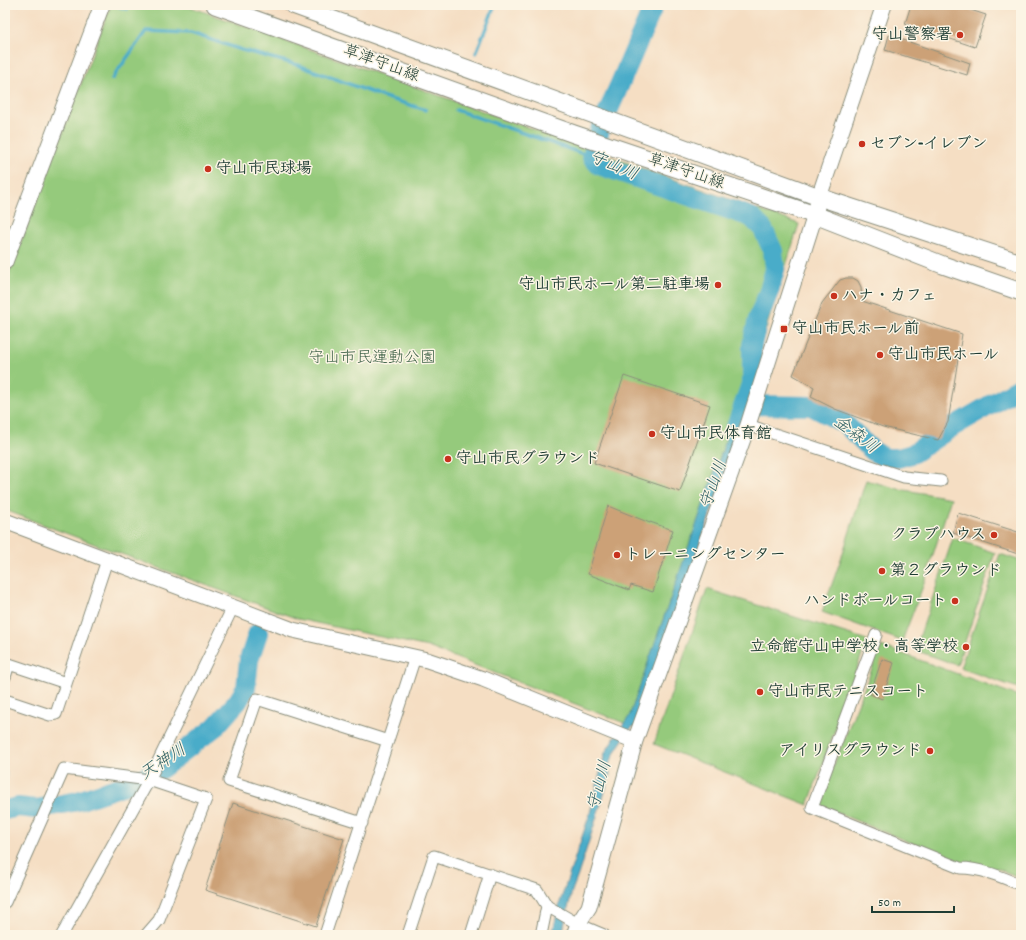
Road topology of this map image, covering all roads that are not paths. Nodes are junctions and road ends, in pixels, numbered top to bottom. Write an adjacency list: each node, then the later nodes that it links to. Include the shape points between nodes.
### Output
1 (102, 5): 7 (street)
2 (215, 5): 6 (main road, 草津守山線, via 574,134)
3 (293, 5): 5 (main road, 草津守山線)
4 (884, 5): 5 (street)
5 (820, 197): 6 (street); 8 (main road, 草津守山線)
6 (815, 215): 9 (main road, 草津守山線, via 943,265); 10 (street)
7 (5, 262)
8 (1021, 263)
9 (1021, 292)
10 (749, 420): 11 (street, via 904,477); 21 (street)
11 (941, 481)
12 (5, 521): 13 (street)
13 (107, 560): 14 (street); 18 (street)
14 (233, 606): 16 (street, via 292,630); 22 (street)
15 (876, 635): 25 (street, via 812,808 960,868 995,874)
16 (415, 657): 20 (street); 21 (street, via 483,679)
17 (5, 677): 18 (street, via 9,664)
18 (66, 683): 19 (street, via 56,714 50,715)
19 (5, 700)
20 (388, 742): 23 (street); 23 (street, via 257,699 229,780)
21 (635, 742): 28 (street, via 589,907)
22 (149, 780): 26 (street, via 64,769); 29 (street); 30 (street, via 206,799 159,920)
23 (362, 823): 31 (street)
24 (490, 874): 27 (street, via 537,890); 32 (street, via 434,856); 33 (street)
25 (1021, 885)
26 (5, 902)
27 (547, 906): 28 (street); 34 (street)
28 (576, 929): 35 (street)
29 (62, 935)
30 (146, 935)
31 (326, 935)
32 (408, 935)
33 (471, 935)
34 (540, 935)
35 (604, 935)

